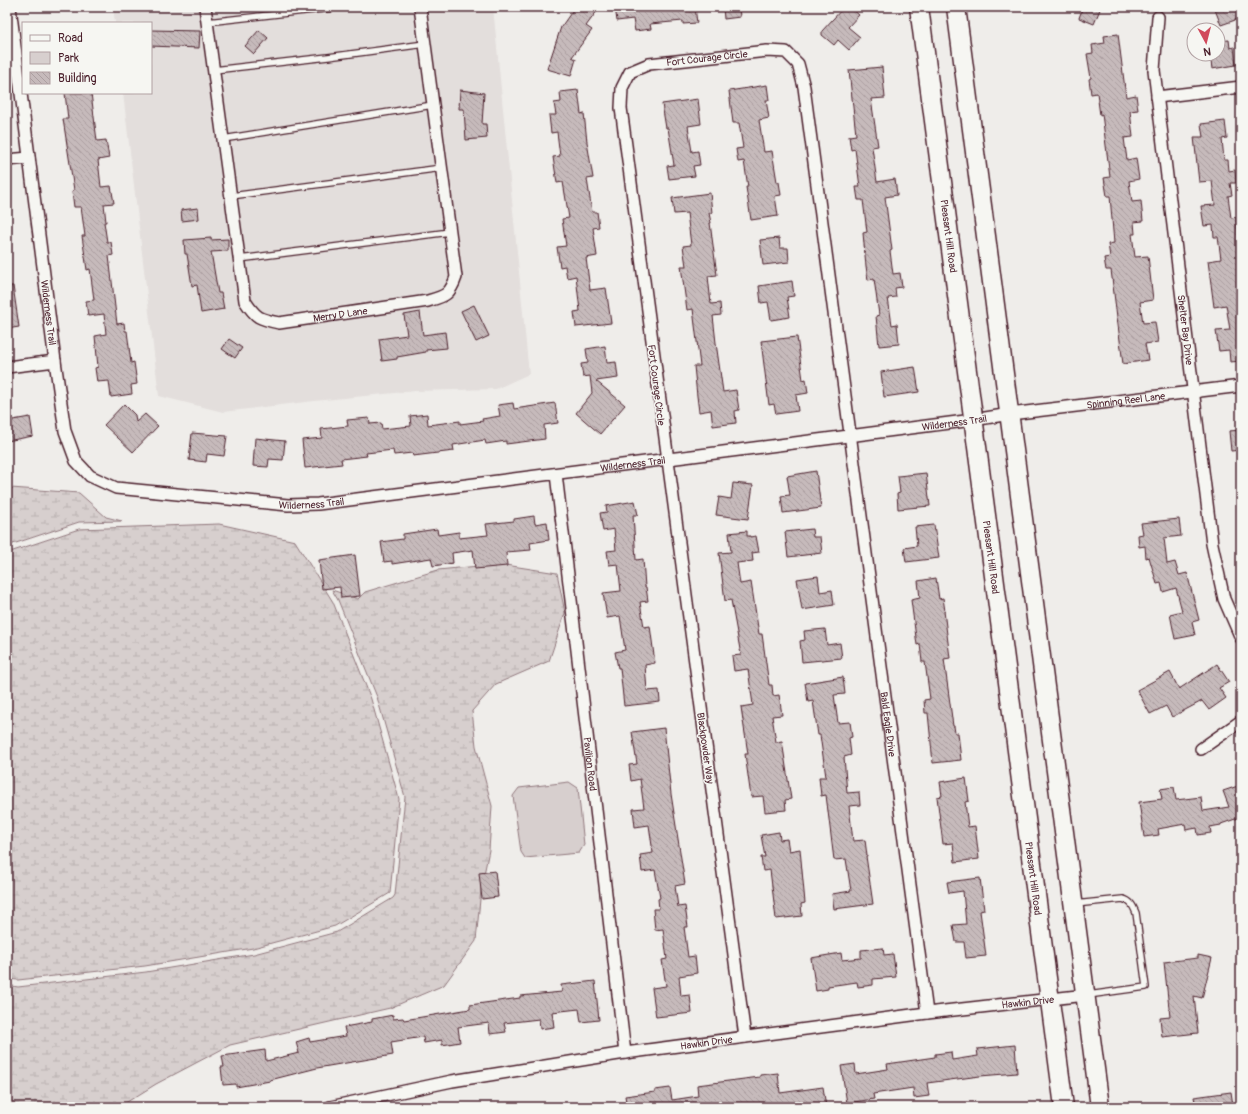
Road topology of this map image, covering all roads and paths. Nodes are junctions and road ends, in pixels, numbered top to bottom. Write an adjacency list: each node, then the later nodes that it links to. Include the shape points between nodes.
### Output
1 (10, 7): 15 (street, Wilderness Trail)
2 (205, 7): 8 (street, Merry D Lane)
3 (342, 7): 8 (lane)
4 (420, 7): 9 (street, Merry D Lane)
5 (919, 7): 26 (main road, Pleasant Hill Road)
6 (956, 7): 25 (main road)
7 (1158, 17): 12 (street, Shelter Bay Drive, via 1154,70)
8 (207, 22): 10 (street, Merry D Lane)
9 (425, 44): 10 (lane); 13 (street, Merry D Lane)
10 (214, 70): 14 (street, Merry D Lane)
11 (1241, 87): 12 (street)
12 (1157, 97): 24 (street, Shelter Bay Drive)
13 (433, 105): 14 (lane); 17 (street, Merry D Lane)
14 (223, 139): 18 (street, Merry D Lane)
15 (29, 158): 16 (street); 21 (street, Wilderness Trail)
16 (7, 160)
17 (442, 168): 18 (lane); 19 (street, Merry D Lane)
18 (231, 196): 20 (street, Merry D Lane)
19 (450, 232): 20 (lane); 20 (street, Merry D Lane, via 456,277 452,289 442,297 279,322 262,320 252,313 245,301)
20 (239, 259)
21 (55, 361): 22 (street); 29 (street, Wilderness Trail, via 65,430 76,462 90,476 116,488 288,505 318,504)
22 (7, 367)
23 (1241, 386): 24 (street, Spinning Reel Lane)
24 (1192, 392): 25 (street, Spinning Reel Lane); 30 (street, Shelter Bay Drive, via 1212,544 1224,599)
25 (1010, 414): 26 (street, Wilderness Trail); 33 (main road)
26 (973, 420): 27 (street, Wilderness Trail); 35 (main road, Pleasant Hill Road)
27 (851, 435): 28 (street, Wilderness Trail); 28 (street, Fort Courage Circle, via 804,88 798,64 786,52 767,51 649,64 630,72 622,88 621,108); 36 (street, Bald Eagle Drive)
28 (667, 460): 29 (street, Wilderness Trail); 37 (street, Blackpowder Way)
29 (556, 474): 38 (street, Pavilion Road)
30 (1241, 638)
31 (1241, 721): 32 (street)
32 (1201, 749)
33 (1074, 904): 34 (main road); 34 (lane, via 1117,899 1132,904 1136,913 1146,987)
34 (1086, 995): 35 (street, Hawkin Drive); 41 (main road)
35 (1049, 999): 36 (street, Hawkin Drive); 40 (main road, Pleasant Hill Road)
36 (927, 1013): 37 (street, Hawkin Drive)
37 (745, 1037): 38 (street, Hawkin Drive)
38 (625, 1053): 39 (street, Hawkin Drive, via 452,1081)
39 (330, 1107)
40 (1064, 1107)
41 (1100, 1107)

